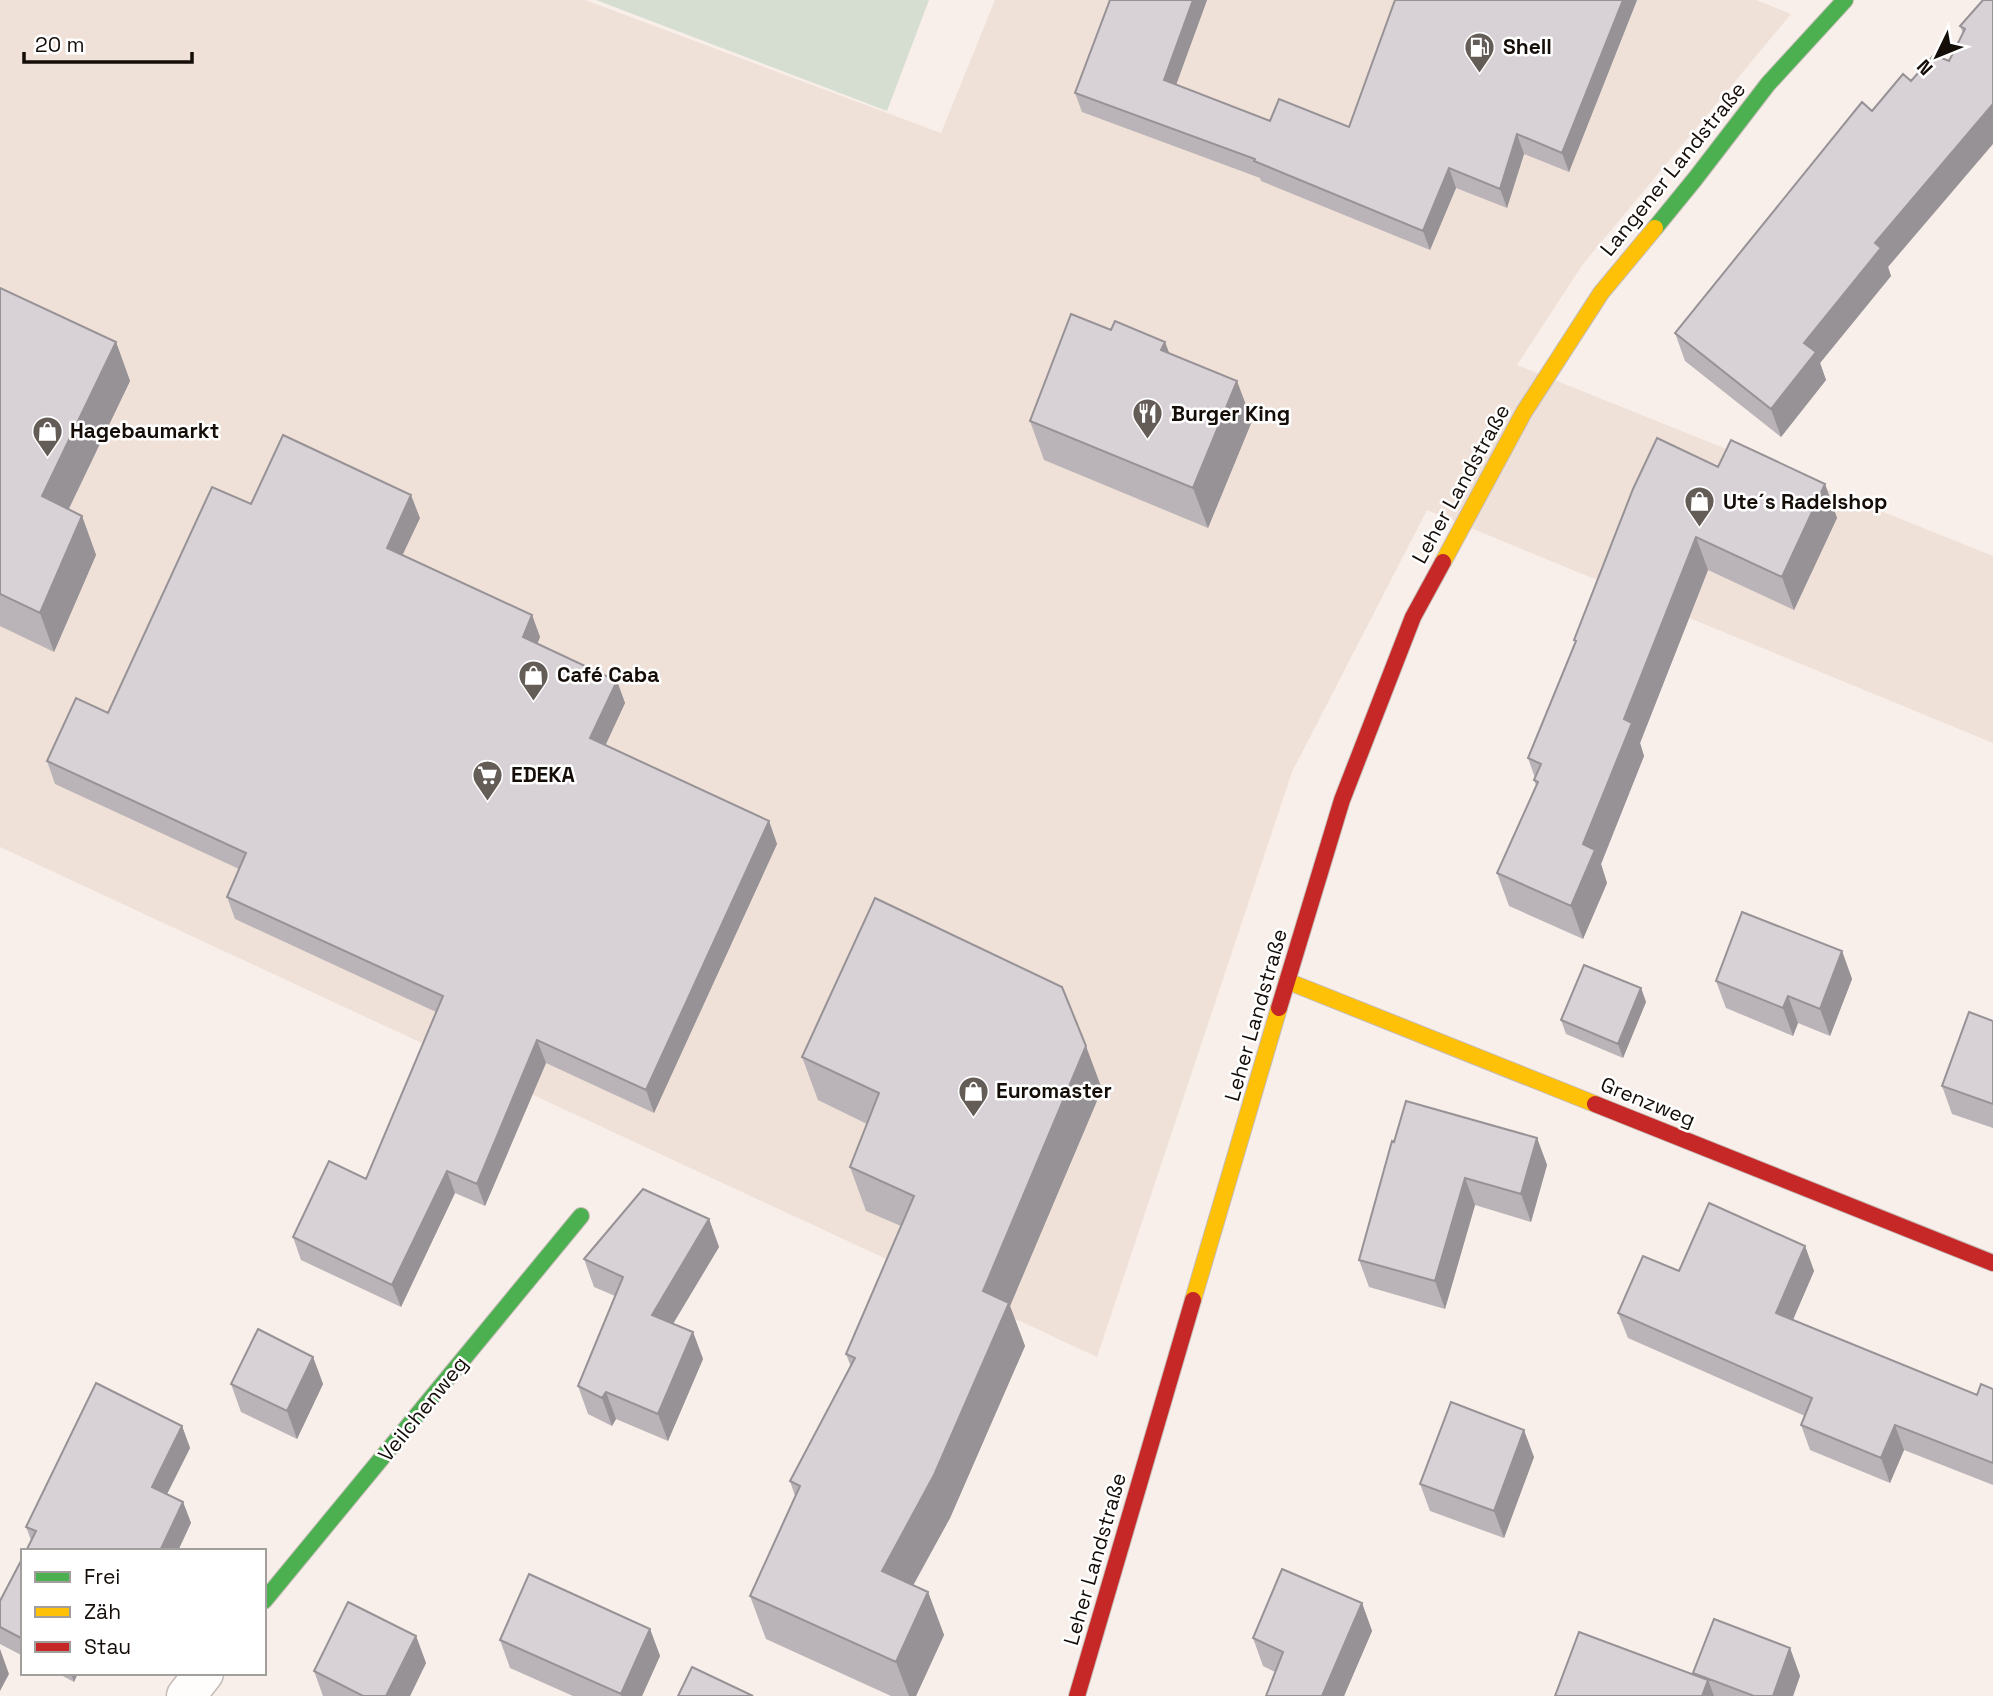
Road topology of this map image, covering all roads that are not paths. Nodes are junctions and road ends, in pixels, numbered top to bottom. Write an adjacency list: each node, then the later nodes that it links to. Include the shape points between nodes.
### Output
1 (1845, 0): 2 (main road, Langener Landstraße, via 1768,84 1601,293)
2 (1546, 375): 3 (main road, Leher Landstraße, via 1413,617 1342,800)
3 (1287, 981): 5 (main road, Grenzweg); 9 (main road, Leher Landstraße)
4 (581, 1216): 6 (main road, Veilchenweg)
5 (1993, 1263)
6 (266, 1599)
7 (202, 1675): 8 (street)
8 (186, 1696)
9 (1077, 1696)

